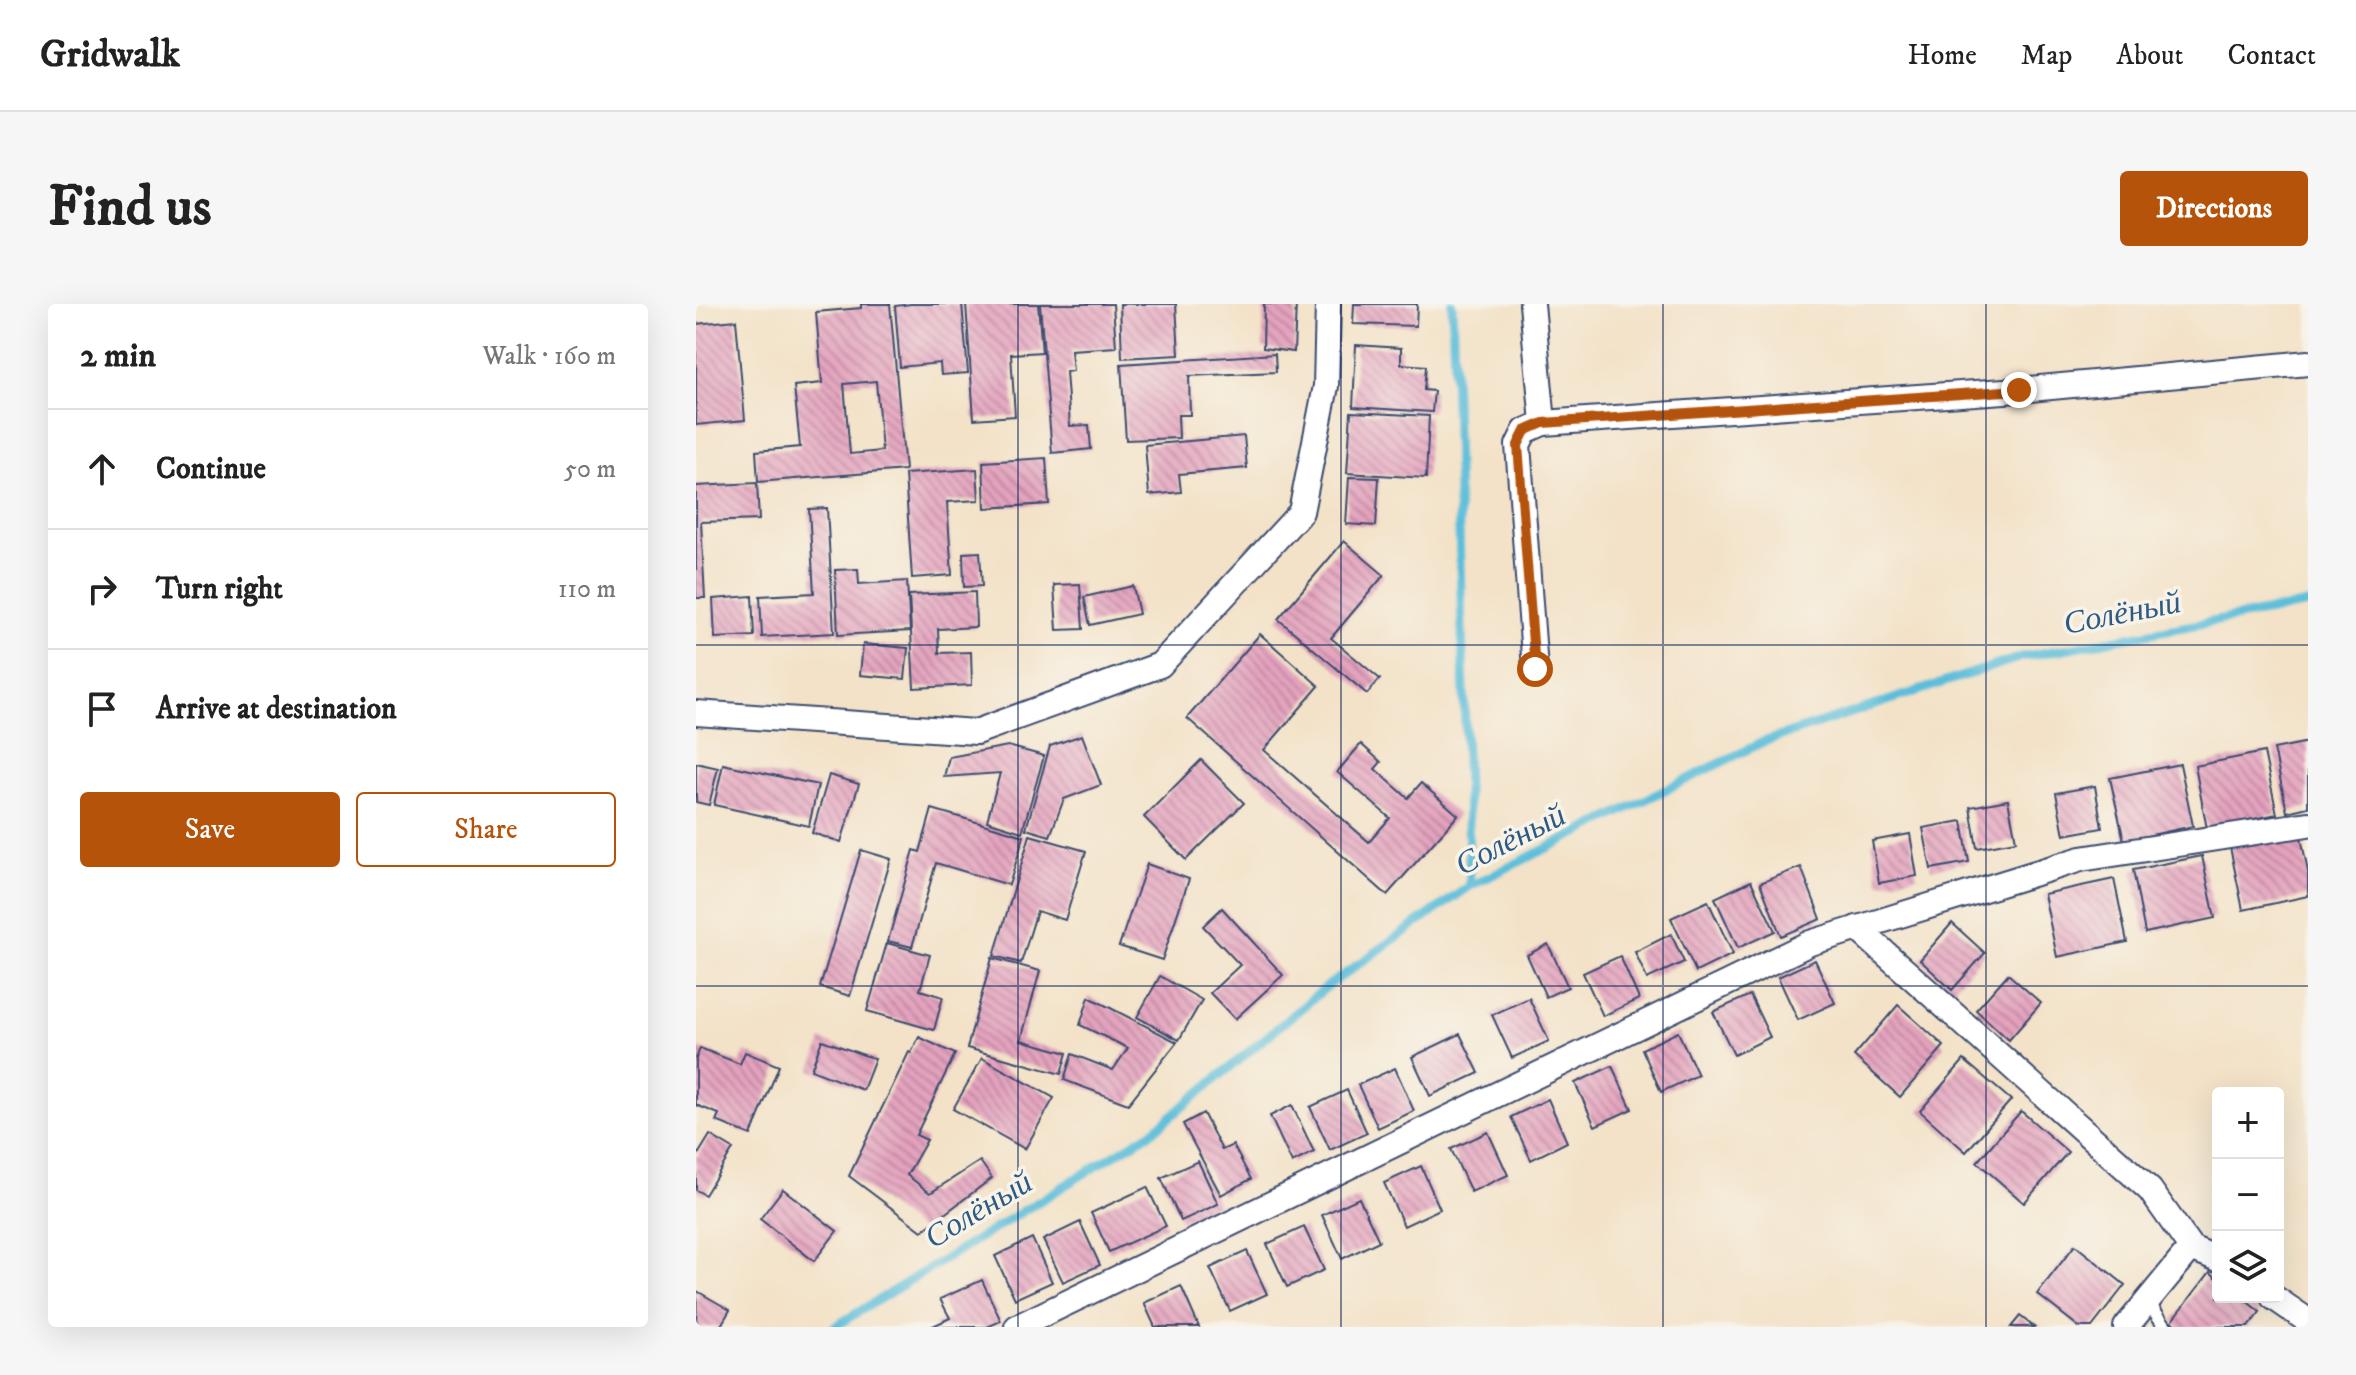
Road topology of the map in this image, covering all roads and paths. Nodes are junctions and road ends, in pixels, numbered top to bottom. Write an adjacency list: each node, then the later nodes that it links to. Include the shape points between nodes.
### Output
1 (1328, 304): 6 (street, via 1326,386 1301,512 1160,665 976,732)
2 (1532, 304): 4 (street)
3 (2308, 363): 4 (street, via 2019,390)
4 (1543, 423): 5 (street, via 1525,431 1518,445)
5 (1535, 669)
6 (696, 713)
7 (2308, 824): 8 (street, via 2081,859)
8 (1857, 928): 9 (street, via 2150,1190); 14 (street, via 1810,943)
9 (2191, 1248): 10 (street); 11 (street)
10 (2212, 1257)
11 (2147, 1301): 15 (street); 16 (lane)
12 (2282, 1303): 13 (street)
13 (2308, 1321)
14 (1021, 1326)
15 (2126, 1327)
16 (2166, 1327)

